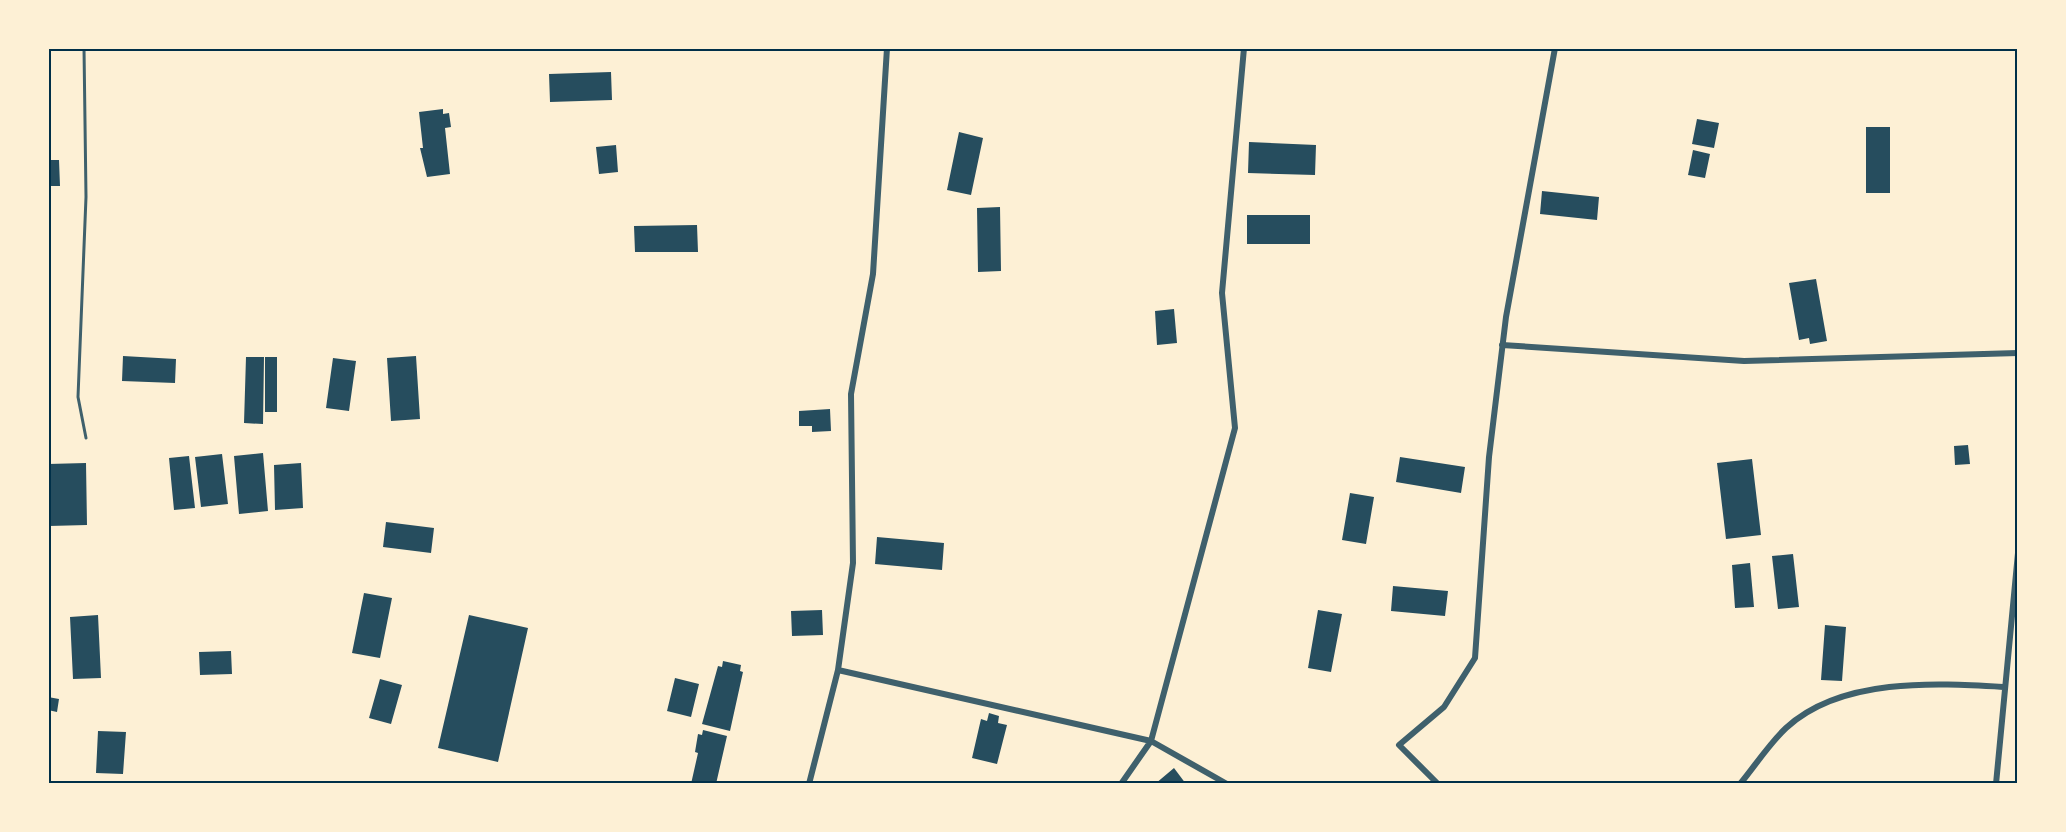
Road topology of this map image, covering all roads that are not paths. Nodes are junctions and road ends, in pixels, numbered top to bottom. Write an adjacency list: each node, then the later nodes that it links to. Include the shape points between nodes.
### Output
1 (84, 48): 7 (lane, via 86,197 78,397)
2 (887, 48): 9 (street, via 873,274 851,394 853,563)
3 (1244, 48): 11 (street, via 1222,293 1235,428)
4 (1555, 48): 5 (street)
5 (1503, 345): 6 (street, via 1744,361); 15 (street, via 1489,457 1475,658 1444,706 1399,745)
6 (2018, 353)
7 (86, 438)
8 (2018, 553): 10 (street)
9 (838, 670): 11 (street); 12 (street)
10 (2005, 687): 16 (street, via 1948,683 1885,687 1831,699 1787,727); 17 (street)
11 (1151, 741): 13 (street); 14 (street)
12 (808, 784)
13 (1122, 784)
14 (1227, 784)
15 (1438, 784)
16 (1740, 784)
17 (1996, 784)

